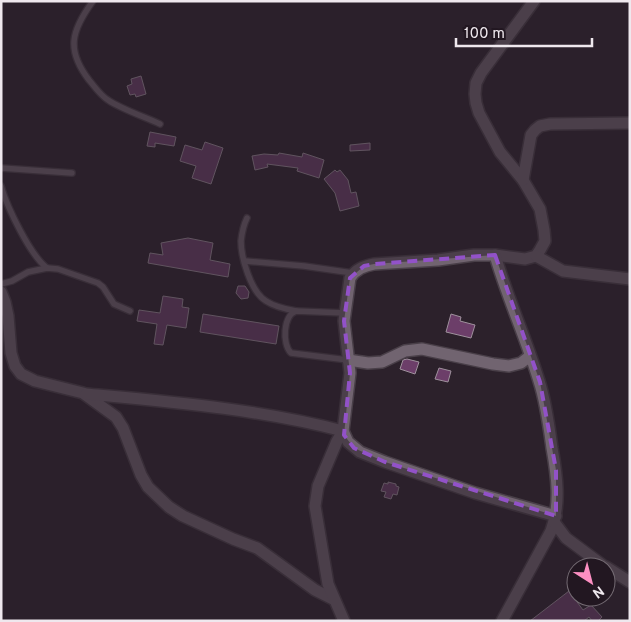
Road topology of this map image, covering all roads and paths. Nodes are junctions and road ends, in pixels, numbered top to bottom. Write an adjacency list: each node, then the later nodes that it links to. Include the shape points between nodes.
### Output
1 (93, 1): 4 (lane, via 76,30 74,56 92,84 108,100)
2 (534, 1): 7 (street, via 481,73 475,94 479,113 500,152)
3 (630, 123): 7 (street, via 540,126 531,136)
4 (160, 124)
5 (1, 168): 6 (lane)
6 (72, 173)
7 (523, 180): 11 (street, via 540,209 544,230 545,241)
8 (1, 186): 13 (lane, via 25,238)
9 (247, 218): 12 (lane, via 242,228)
10 (495, 254): 11 (street, via 525,260); 14 (street, via 374,264); 21 (street)
11 (536, 256): 15 (street, via 563,271)
12 (244, 262): 14 (lane); 19 (lane, via 258,295 278,307)
13 (46, 268): 16 (lane); 18 (lane, via 98,283 114,304)
14 (353, 273): 20 (street)
15 (630, 279)
16 (1, 284)
17 (1, 292): 23 (street, via 6,302 11,353 21,374 35,381)
18 (130, 311)
19 (296, 311): 20 (lane); 22 (lane, via 288,318 286,349 291,353)
20 (345, 313): 22 (street)
21 (530, 356): 22 (street, via 509,366 422,349 405,351 382,362); 25 (street, via 540,382 556,470 558,496)
22 (348, 360): 24 (street, via 350,373)
23 (83, 393): 24 (street, via 217,407 304,421); 29 (street, via 116,418 141,475 157,497 183,516 257,548 315,590)
24 (343, 431): 25 (street, via 354,448 385,462); 29 (street, via 318,486 315,506)
25 (555, 519): 26 (street, via 566,538); 31 (street)
26 (592, 557)
27 (616, 573): 28 (street)
28 (630, 582)
29 (333, 599): 30 (street)
30 (344, 621)
31 (502, 621)

